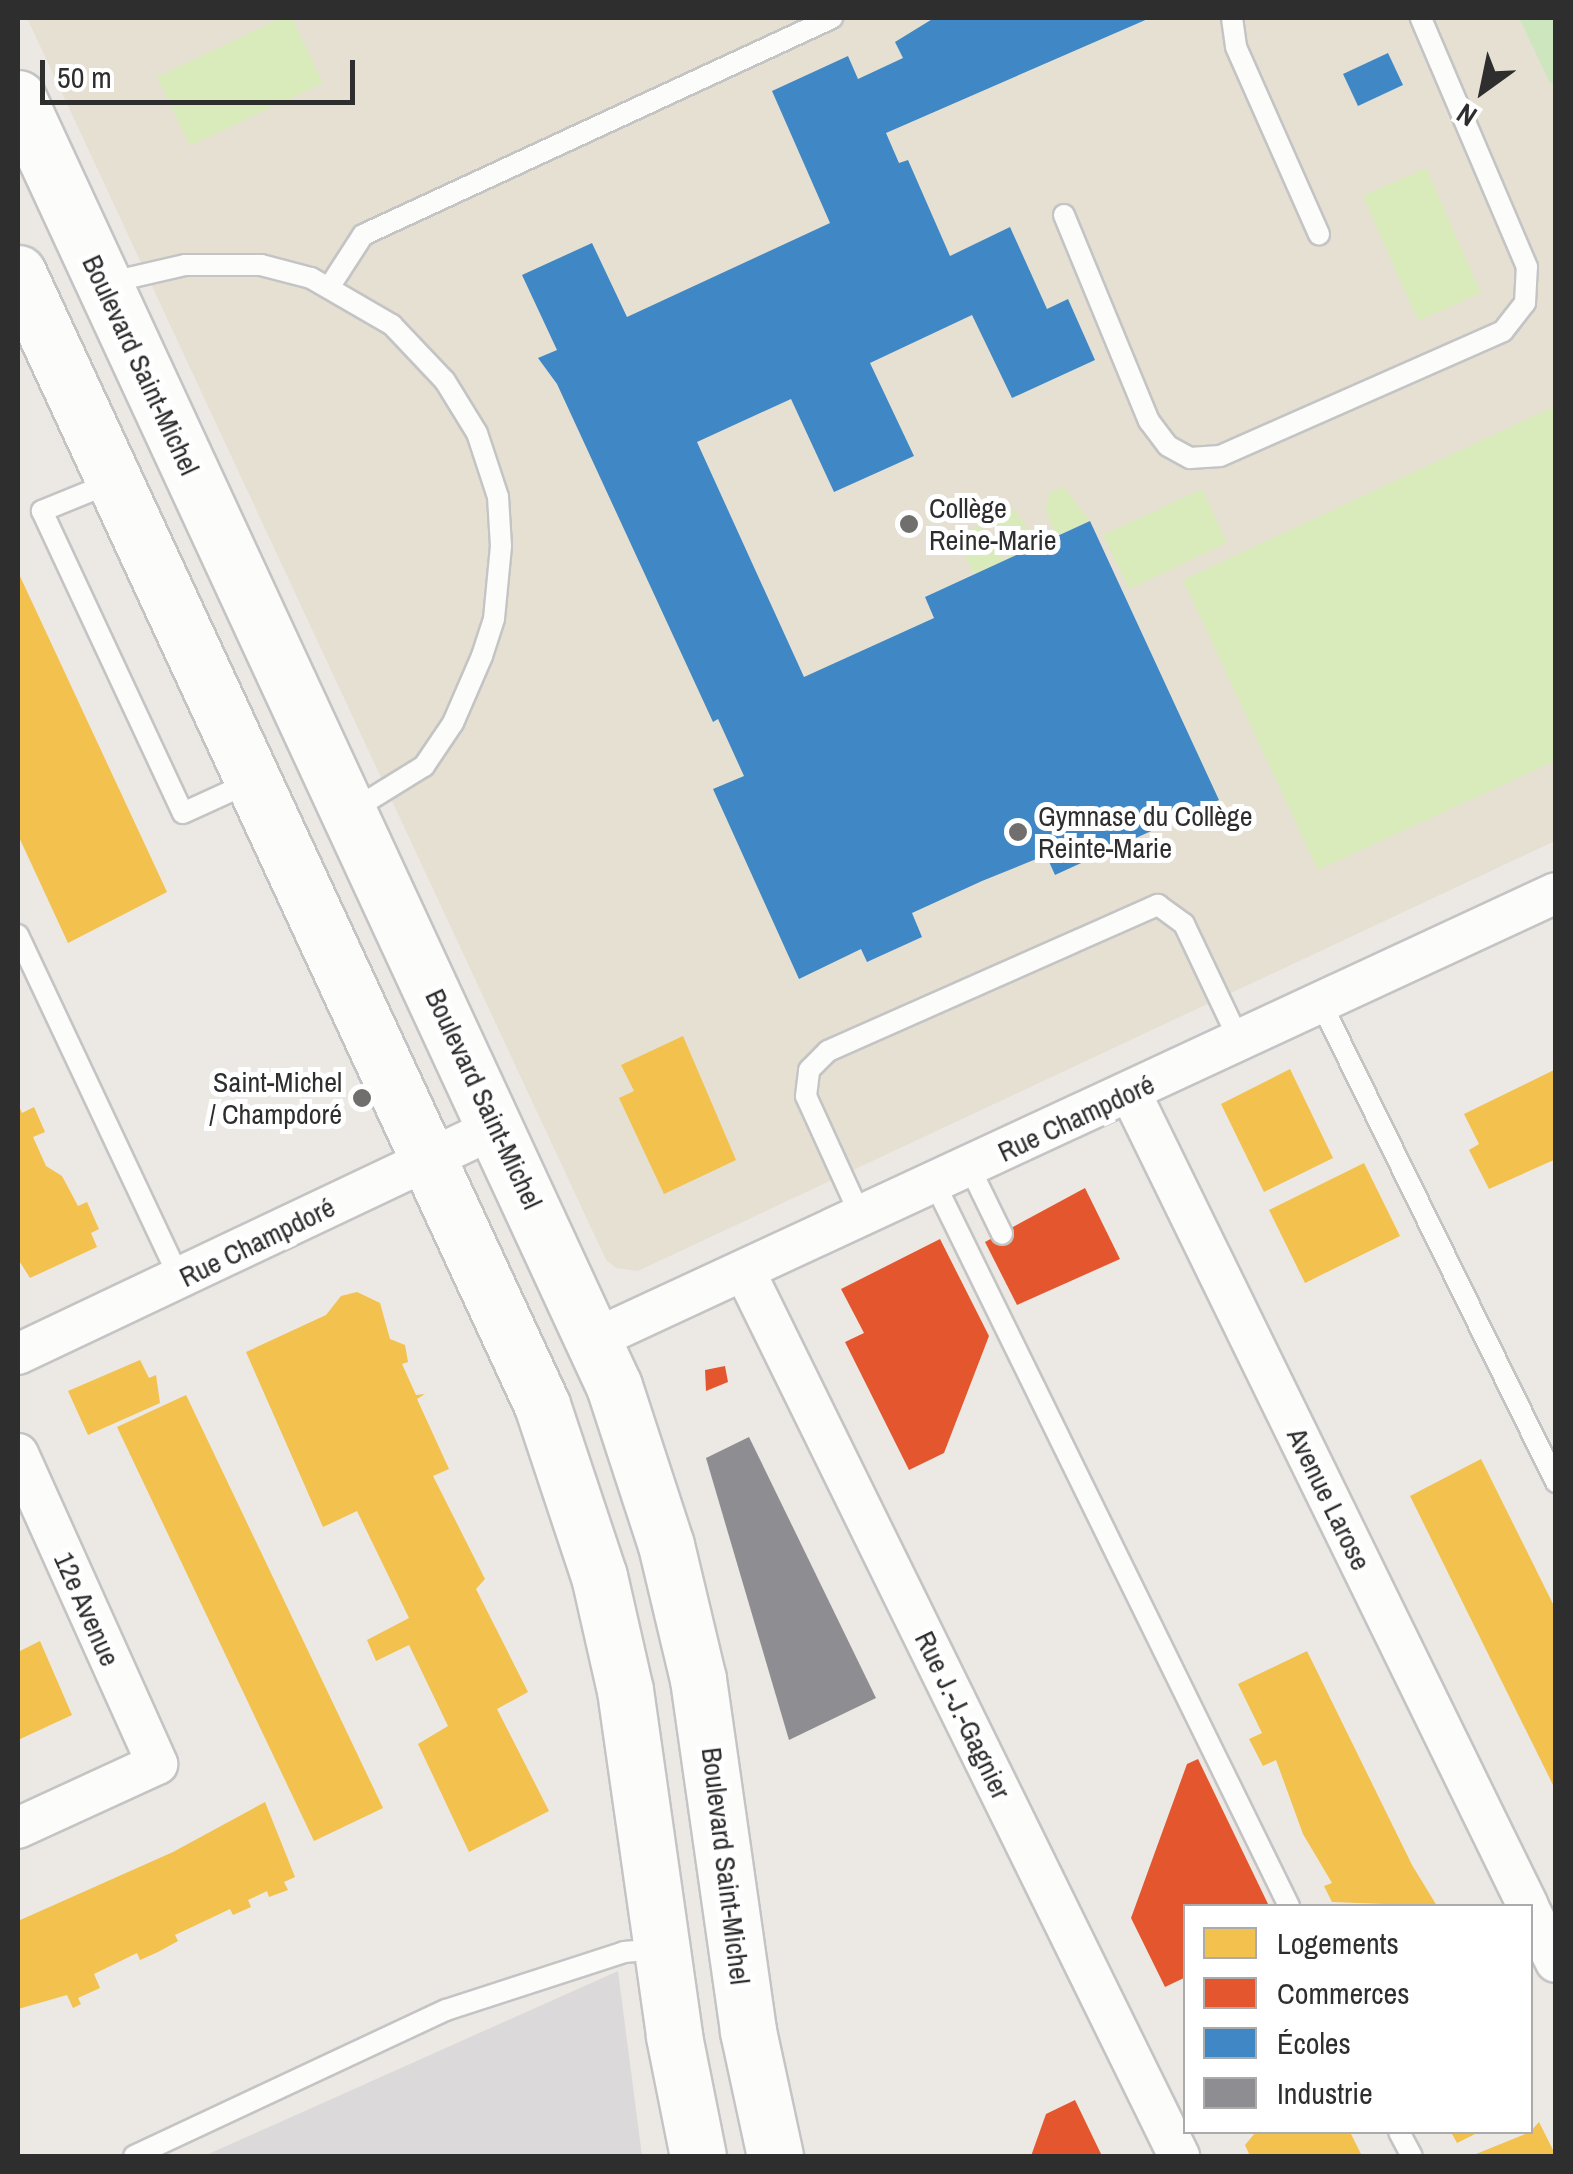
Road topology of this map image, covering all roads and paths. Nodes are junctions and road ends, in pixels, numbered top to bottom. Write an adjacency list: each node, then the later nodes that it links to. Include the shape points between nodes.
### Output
1 (832, 18): 9 (lane, via 363,235)
2 (1232, 18): 6 (lane, via 1236,48)
3 (1421, 18): 5 (lane, via 1527,267 1524,303 1503,331 1220,456 1190,458 1168,446 1149,421)
4 (18, 98): 8 (main road, Boulevard Saint-Michel)
5 (1064, 215)
6 (1319, 234)
7 (18, 273): 10 (main road)
8 (104, 284): 9 (lane, via 163,267 226,264 261,265); 12 (main road, Boulevard Saint-Michel)
9 (330, 286): 12 (lane, via 392,325 461,404 492,472 501,546 494,619 453,722 407,780)
10 (114, 481): 11 (main road); 11 (lane, via 42,511 184,812)
11 (254, 781): 19 (main road)
12 (350, 812): 18 (main road, Boulevard Saint-Michel)
13 (1556, 893): 15 (street, Rue Champdoré)
14 (18, 935): 24 (lane)
15 (1320, 1002): 16 (street, Rue Champdoré); 28 (lane)
16 (1239, 1040): 17 (street, Rue Champdoré); 21 (lane, via 1184,924 1158,906 828,1051 808,1070 806,1096)
17 (1130, 1092): 20 (street, Rue Champdoré); 31 (street, Avenue Larose)
18 (496, 1128): 19 (street, Rue Champdoré); 25 (main road, Boulevard Saint-Michel)
19 (431, 1158): 24 (street, Rue Champdoré); 33 (main road, via 531,1378 599,1576 632,1724)
20 (953, 1176): 21 (street, Rue Champdoré); 22 (lane); 30 (lane)
21 (862, 1219): 23 (street, Rue Champdoré)
22 (1002, 1234)
23 (746, 1274): 25 (street, Rue Champdoré); 38 (street, Rue J.-J.-Gagnier)
24 (180, 1280): 26 (street, Rue Champdoré)
25 (595, 1339): 37 (main road, Boulevard Saint-Michel, via 655,1508 698,1678 734,1948)
26 (18, 1354)
27 (18, 1454): 29 (street, 12e Avenue, via 157,1764)
28 (1556, 1482)
29 (18, 1828)
30 (1288, 1904)
31 (1527, 1904)
32 (1533, 1917): 34 (street, Avenue Larose)
33 (662, 1948): 35 (lane, via 624,1952 446,2010); 36 (main road)
34 (1556, 1962)
35 (134, 2156)
36 (698, 2156)
37 (774, 2156)
38 (1178, 2156)

